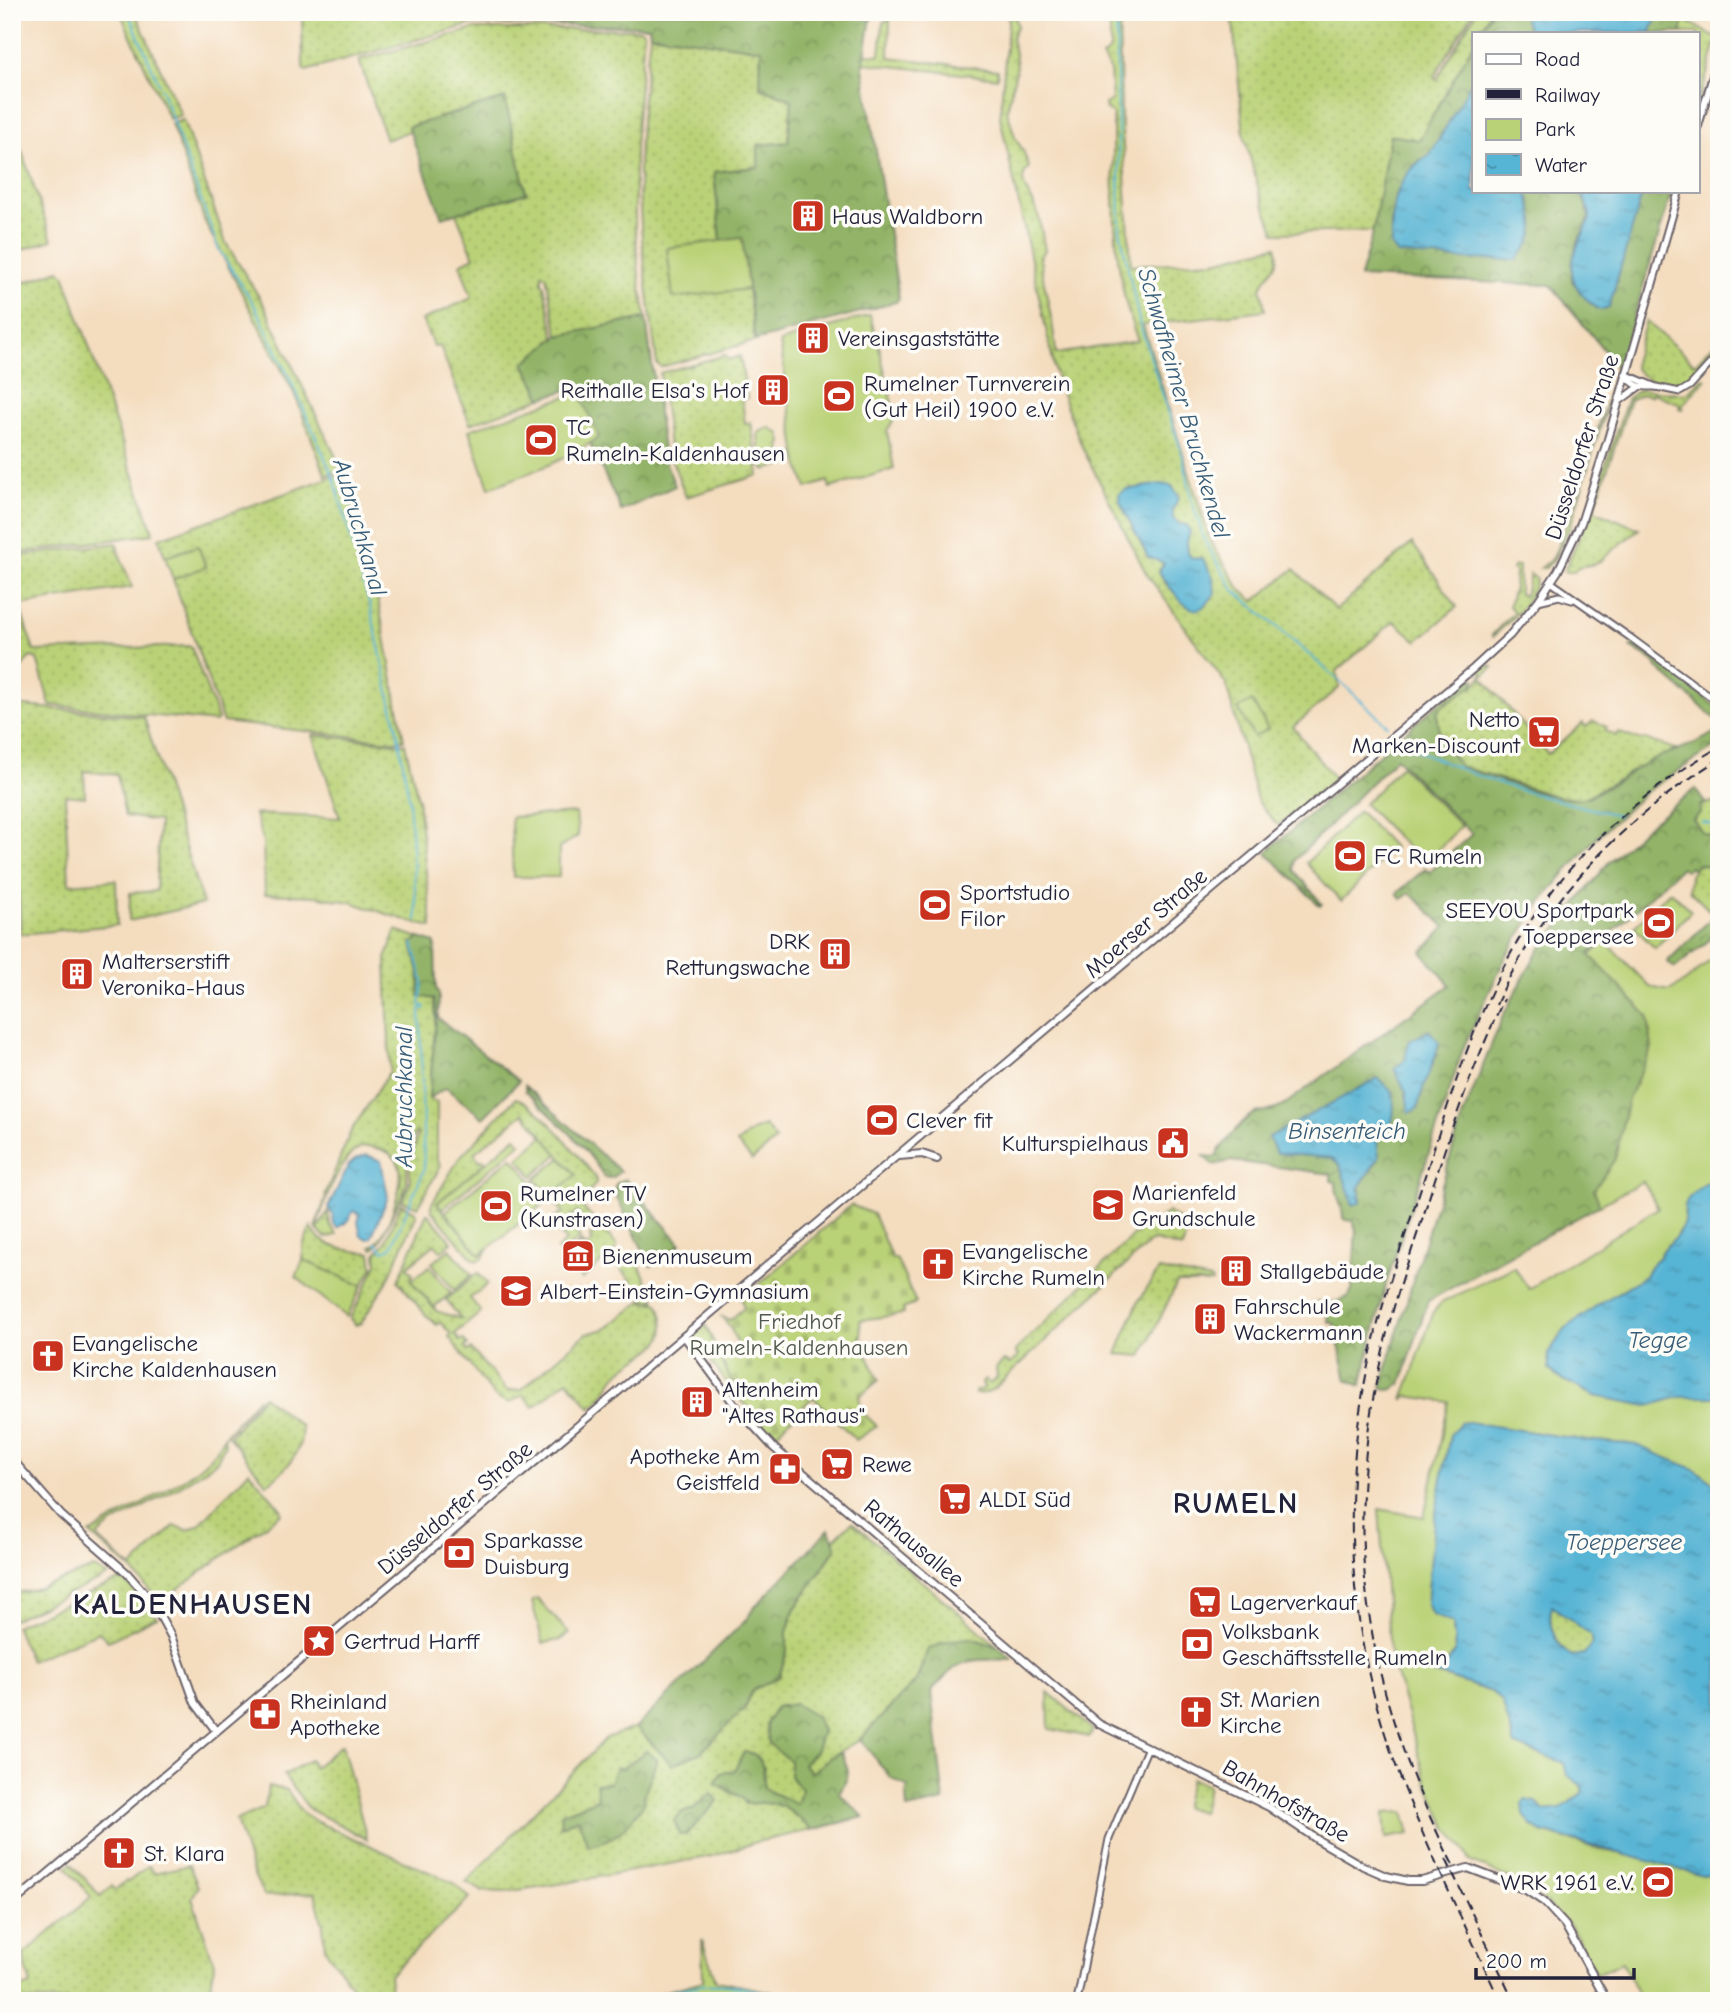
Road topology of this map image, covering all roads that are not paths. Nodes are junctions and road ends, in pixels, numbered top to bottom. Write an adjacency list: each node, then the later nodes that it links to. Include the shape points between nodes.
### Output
1 (1719, 55): 2 (main road)
2 (1700, 119)
3 (1679, 192): 5 (main road, Düsseldorfer Straße)
4 (1719, 354): 7 (street, via 1686,389 1672,392)
5 (1625, 374): 6 (street); 7 (street); 8 (main road, Düsseldorfer Straße)
6 (1639, 387): 7 (street); 8 (street)
7 (1657, 387)
8 (1618, 403): 9 (main road, Düsseldorfer Straße, via 1581,523)
9 (1551, 582): 10 (main road, Düsseldorfer Straße); 11 (street)
10 (1538, 601): 11 (street, via 1559,596); 13 (main road, Düsseldorfer Straße, via 1510,635)
11 (1590, 610): 12 (street)
12 (1719, 704)
13 (1396, 734): 14 (main road, Moerser Straße)
14 (919, 1138): 15 (main road, Düsseldorfer Straße)
15 (897, 1157): 16 (main road, via 922,1154); 17 (main road, Düsseldorfer Straße)
16 (937, 1159)
17 (684, 1336): 19 (main road, Düsseldorfer Straße); 20 (main road, Rathausallee, via 752,1427 774,1448 1099,1724)
18 (12, 1459): 19 (main road, via 61,1515 127,1573 153,1603 171,1636 195,1703)
19 (216, 1731): 21 (main road, Düsseldorfer Straße)
20 (1148, 1747): 22 (street, via 1109,1839); 23 (main road, Bahnhofstraße, via 1269,1807 1363,1866 1408,1881 1436,1879 1468,1868 1526,1890 1565,1925)
21 (12, 1904)
22 (1077, 2001)
23 (1607, 2001)

